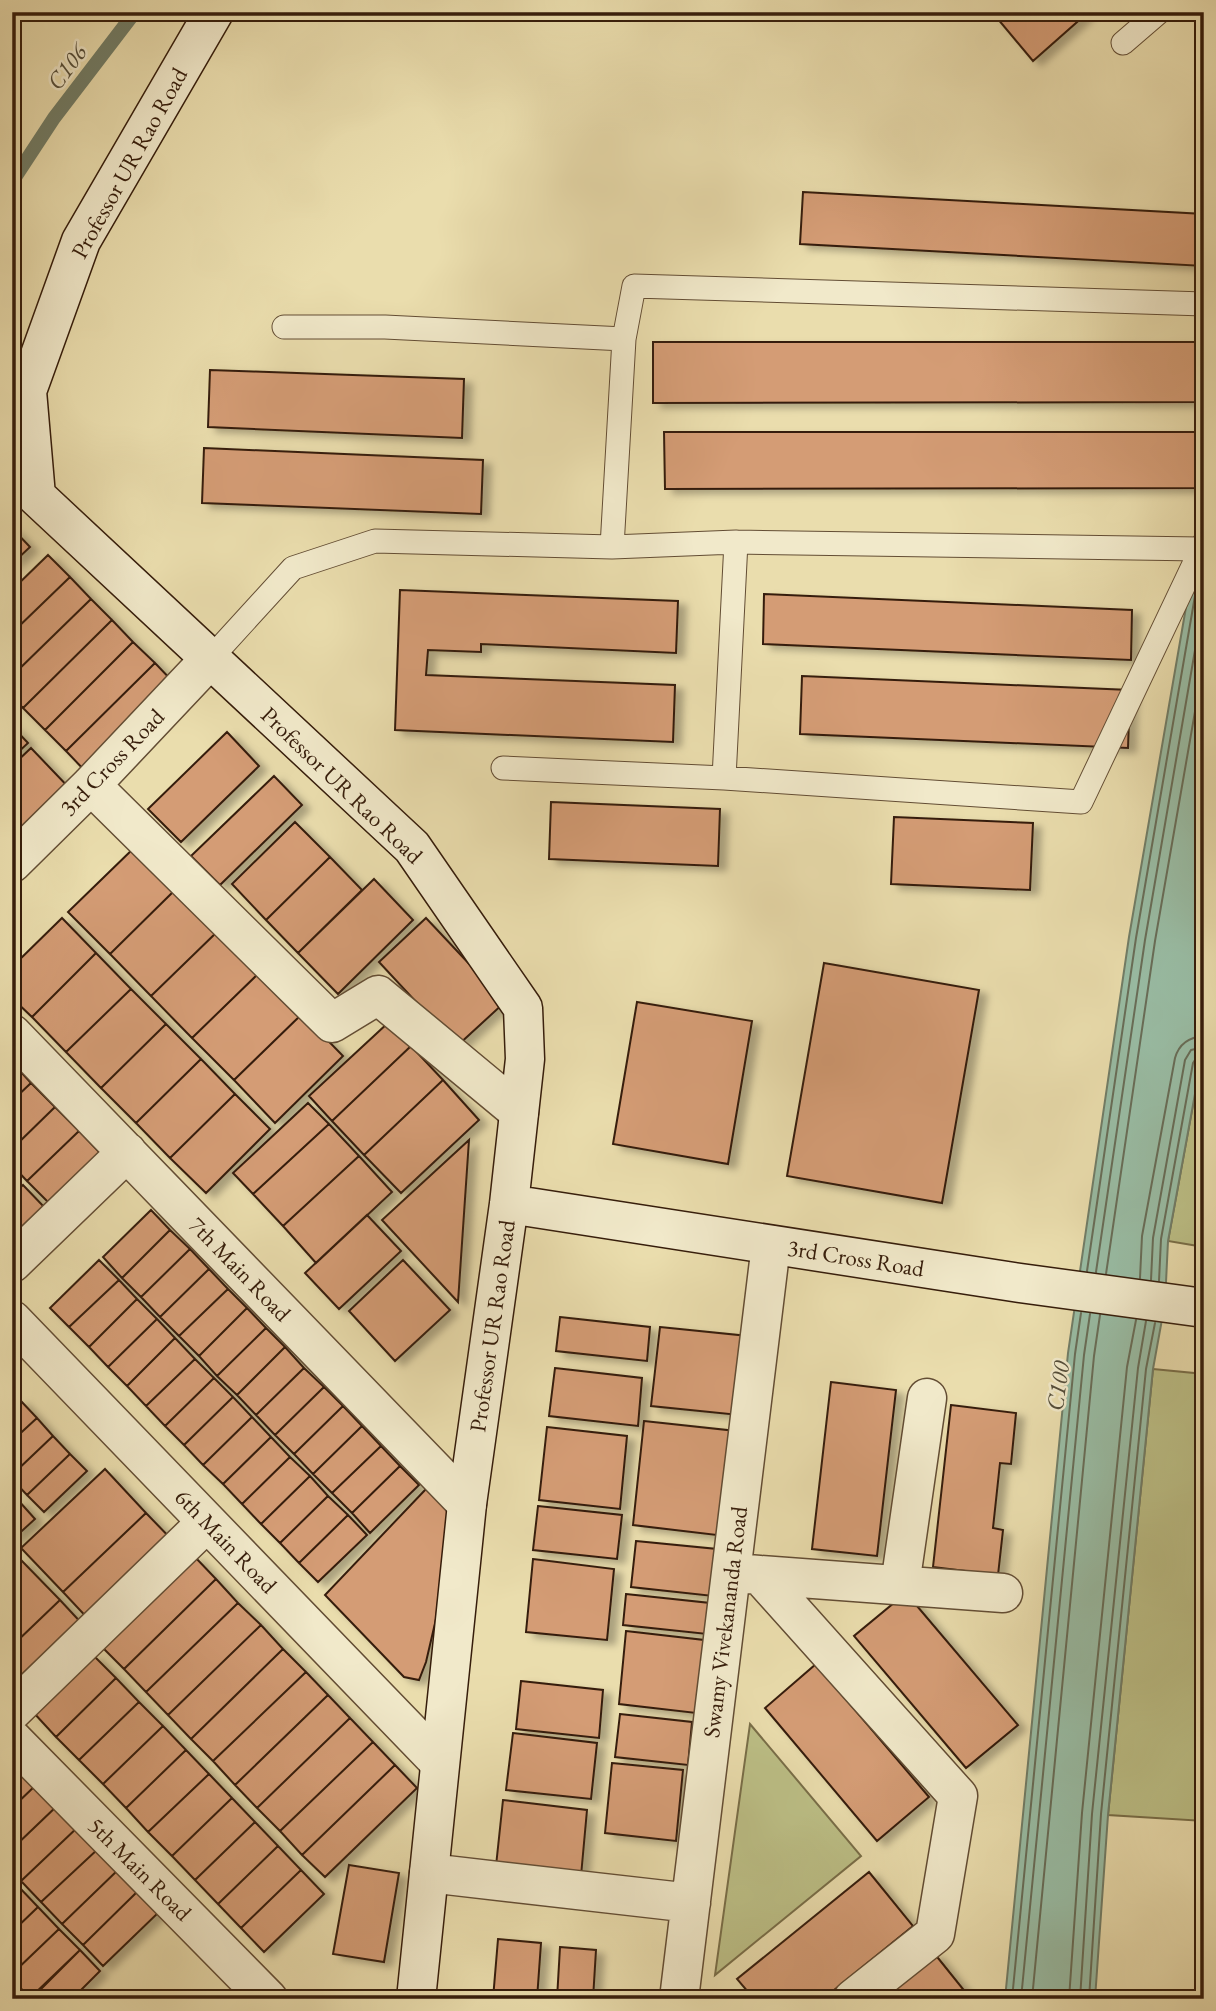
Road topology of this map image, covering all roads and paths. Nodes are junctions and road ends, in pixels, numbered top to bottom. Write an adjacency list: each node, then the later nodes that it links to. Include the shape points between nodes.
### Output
1 (214, 12): 7 (street, Professor UR Rao Road, via 81,241 27,391)
2 (1159, 12): 3 (lane)
3 (1123, 43)
4 (1204, 304): 6 (lane, via 634,286)
5 (284, 327): 6 (lane, via 385,327)
6 (624, 339): 10 (lane)
7 (24, 484): 11 (street, Professor UR Rao Road)
8 (736, 542): 9 (lane); 10 (lane); 13 (lane)
9 (1202, 546): 13 (lane, via 1082,802)
10 (612, 547): 11 (lane, via 375,541 293,568)
11 (210, 659): 14 (street, 3rd Cross Road); 17 (street, Professor UR Rao Road, via 412,847 515,996 523,1008 525,1059)
12 (503, 768): 13 (lane)
13 (724, 778)
14 (91, 785): 15 (street, 3rd Cross Road); 17 (street, via 332,1023 378,995)
15 (12, 863)
16 (12, 1034): 18 (street, 7th Main Road)
17 (519, 1112): 19 (street, Professor UR Rao Road)
18 (127, 1152): 21 (street); 25 (street, 7th Main Road)
19 (509, 1204): 20 (street, 3rd Cross Road); 25 (street, Professor UR Rao Road)
20 (771, 1245): 22 (street, 3rd Cross Road); 27 (street, Swamy Vivekananda Road)
21 (12, 1264)
22 (1195, 1307)
23 (16, 1332): 26 (street, 6th Main Road)
24 (926, 1398): 28 (street)
25 (467, 1504): 32 (street, Professor UR Rao Road)
26 (207, 1522): 30 (street); 32 (street, 6th Main Road)
27 (745, 1574): 28 (street); 34 (street, Swamy Vivekananda Road); 38 (street, via 958,1796 935,1934)
28 (900, 1585): 29 (street)
29 (1003, 1593)
30 (12, 1711)
31 (12, 1739): 35 (street, 5th Main Road)
32 (439, 1762): 33 (street, Professor UR Rao Road)
33 (429, 1873): 34 (street); 36 (street, Professor UR Rao Road)
34 (691, 1903): 37 (street, Swamy Vivekananda Road)
35 (268, 1999)
36 (416, 1999)
37 (679, 1999)
38 (853, 1999)

